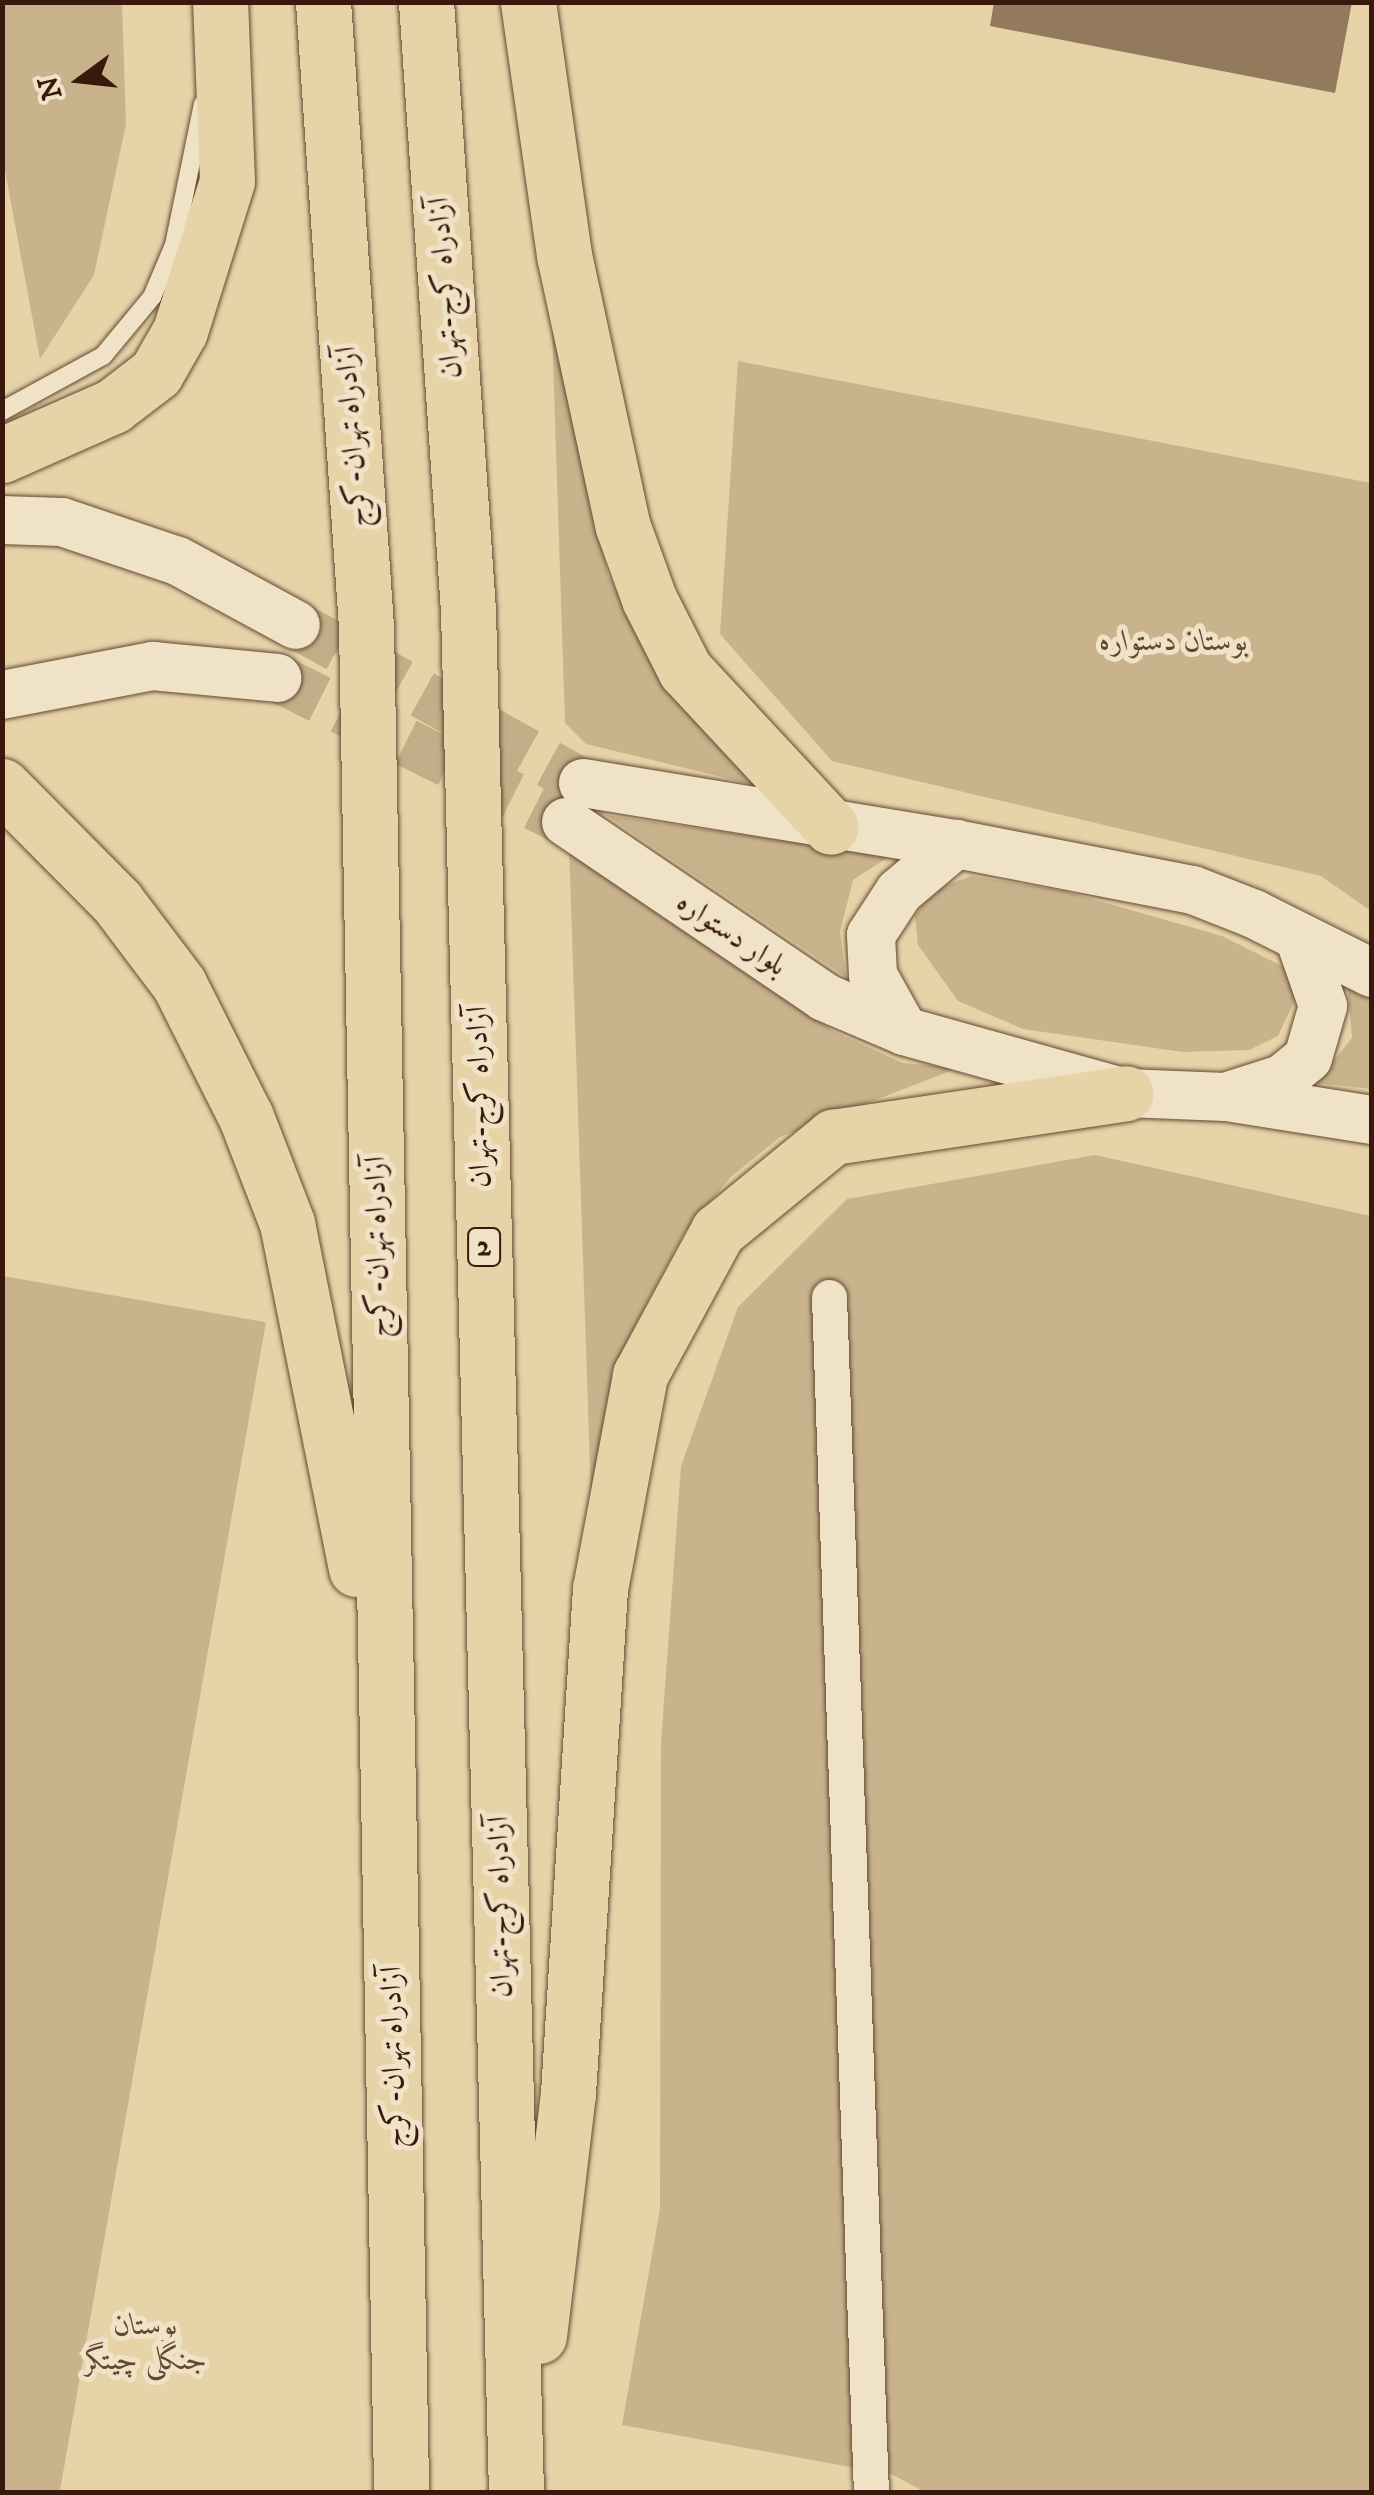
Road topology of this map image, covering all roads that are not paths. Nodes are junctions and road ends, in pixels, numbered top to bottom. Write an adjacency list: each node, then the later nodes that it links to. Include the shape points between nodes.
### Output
1 (323, 2): 21 (highway, آزادراه تهران-کرج, via 366,628)
2 (426, 2): 23 (highway, آزادراه کرج-تهران / 2, via 468,610)
3 (528, 2): 12 (highway, via 564,255 623,526 648,599 685,670)
4 (222, 17): 5 (lane, via 174,245 152,296 103,356); 6 (highway, via 227,181 180,331 156,374 113,406)
5 (2, 412)
6 (2, 455)
7 (2, 520): 8 (main road, via 62,522 178,561)
8 (296, 625)
9 (277, 678): 10 (main road, via 153,666)
10 (2, 694)
11 (2, 786): 21 (highway, via 118,902 179,984 287,1223 355,1547)
12 (832, 827): 13 (main road, بلوار دستواره); 16 (main road, بلوار دستواره, via 575,802 824,997)
13 (956, 844): 14 (main road, بلوار دستواره, via 1193,890); 16 (main road, via 899,892 871,935 874,976)
14 (1299, 938): 15 (main road); 18 (main road, via 1324,1006 1308,1058 1282,1079)
15 (1372, 972)
16 (904, 1031): 17 (main road, بلوار دستواره)
17 (1126, 1093): 18 (main road, بلوار دستواره); 23 (highway, via 833,1137 718,1231 640,1374 600,1588 568,2093)
18 (1224, 1096): 19 (main road)
19 (1372, 1120)
20 (829, 1297): 24 (street)
21 (401, 2412): 22 (highway, آزادراه تهران-کرج)
22 (401, 2492)
23 (518, 2492)
24 (870, 2492)

